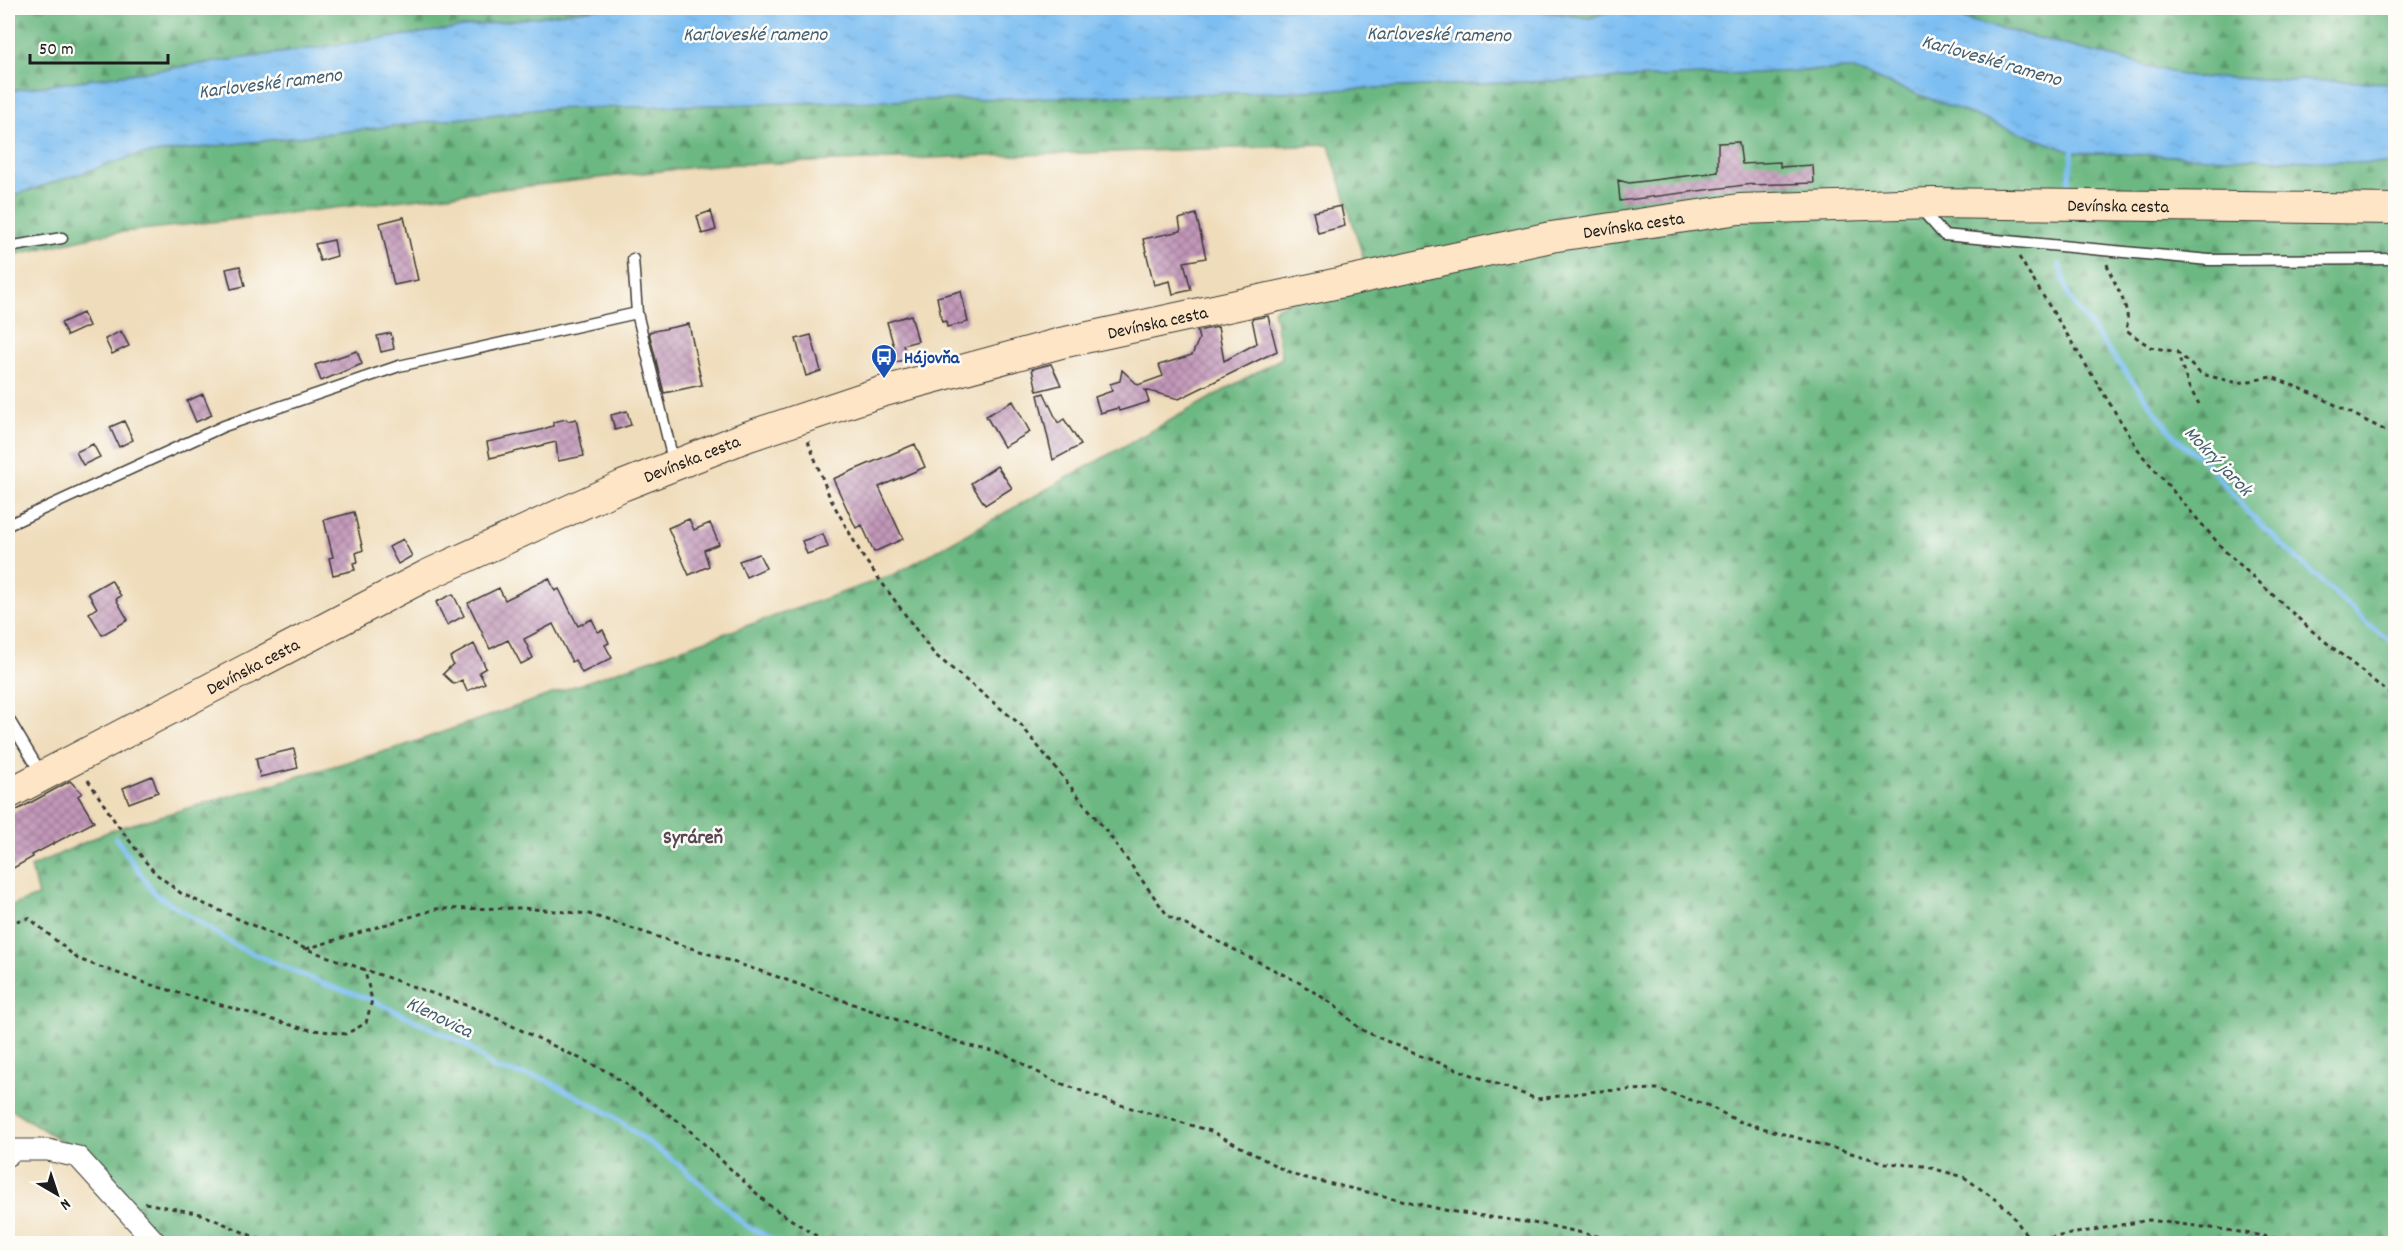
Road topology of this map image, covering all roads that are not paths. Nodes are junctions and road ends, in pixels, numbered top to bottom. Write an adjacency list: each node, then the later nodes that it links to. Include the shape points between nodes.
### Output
1 (1916, 203): 2 (street, Devínska cesta); 6 (lane, via 1944,235 2209,260); 8 (street, Devínska cesta, via 1739,209 1551,237 1061,343 881,392)
2 (2396, 209)
3 (62, 238): 4 (lane)
4 (8, 247)
5 (633, 259): 7 (lane)
6 (2396, 260)
7 (637, 313): 8 (lane); 9 (lane, via 399,366 235,422)
8 (674, 464): 11 (street, Devínska cesta, via 427,574)
9 (8, 525)
10 (8, 718): 11 (lane)
11 (42, 775): 12 (street, Devínska cesta)
12 (8, 794)
13 (8, 1155): 14 (street, via 13,1150 48,1150 78,1157)
14 (157, 1244)

